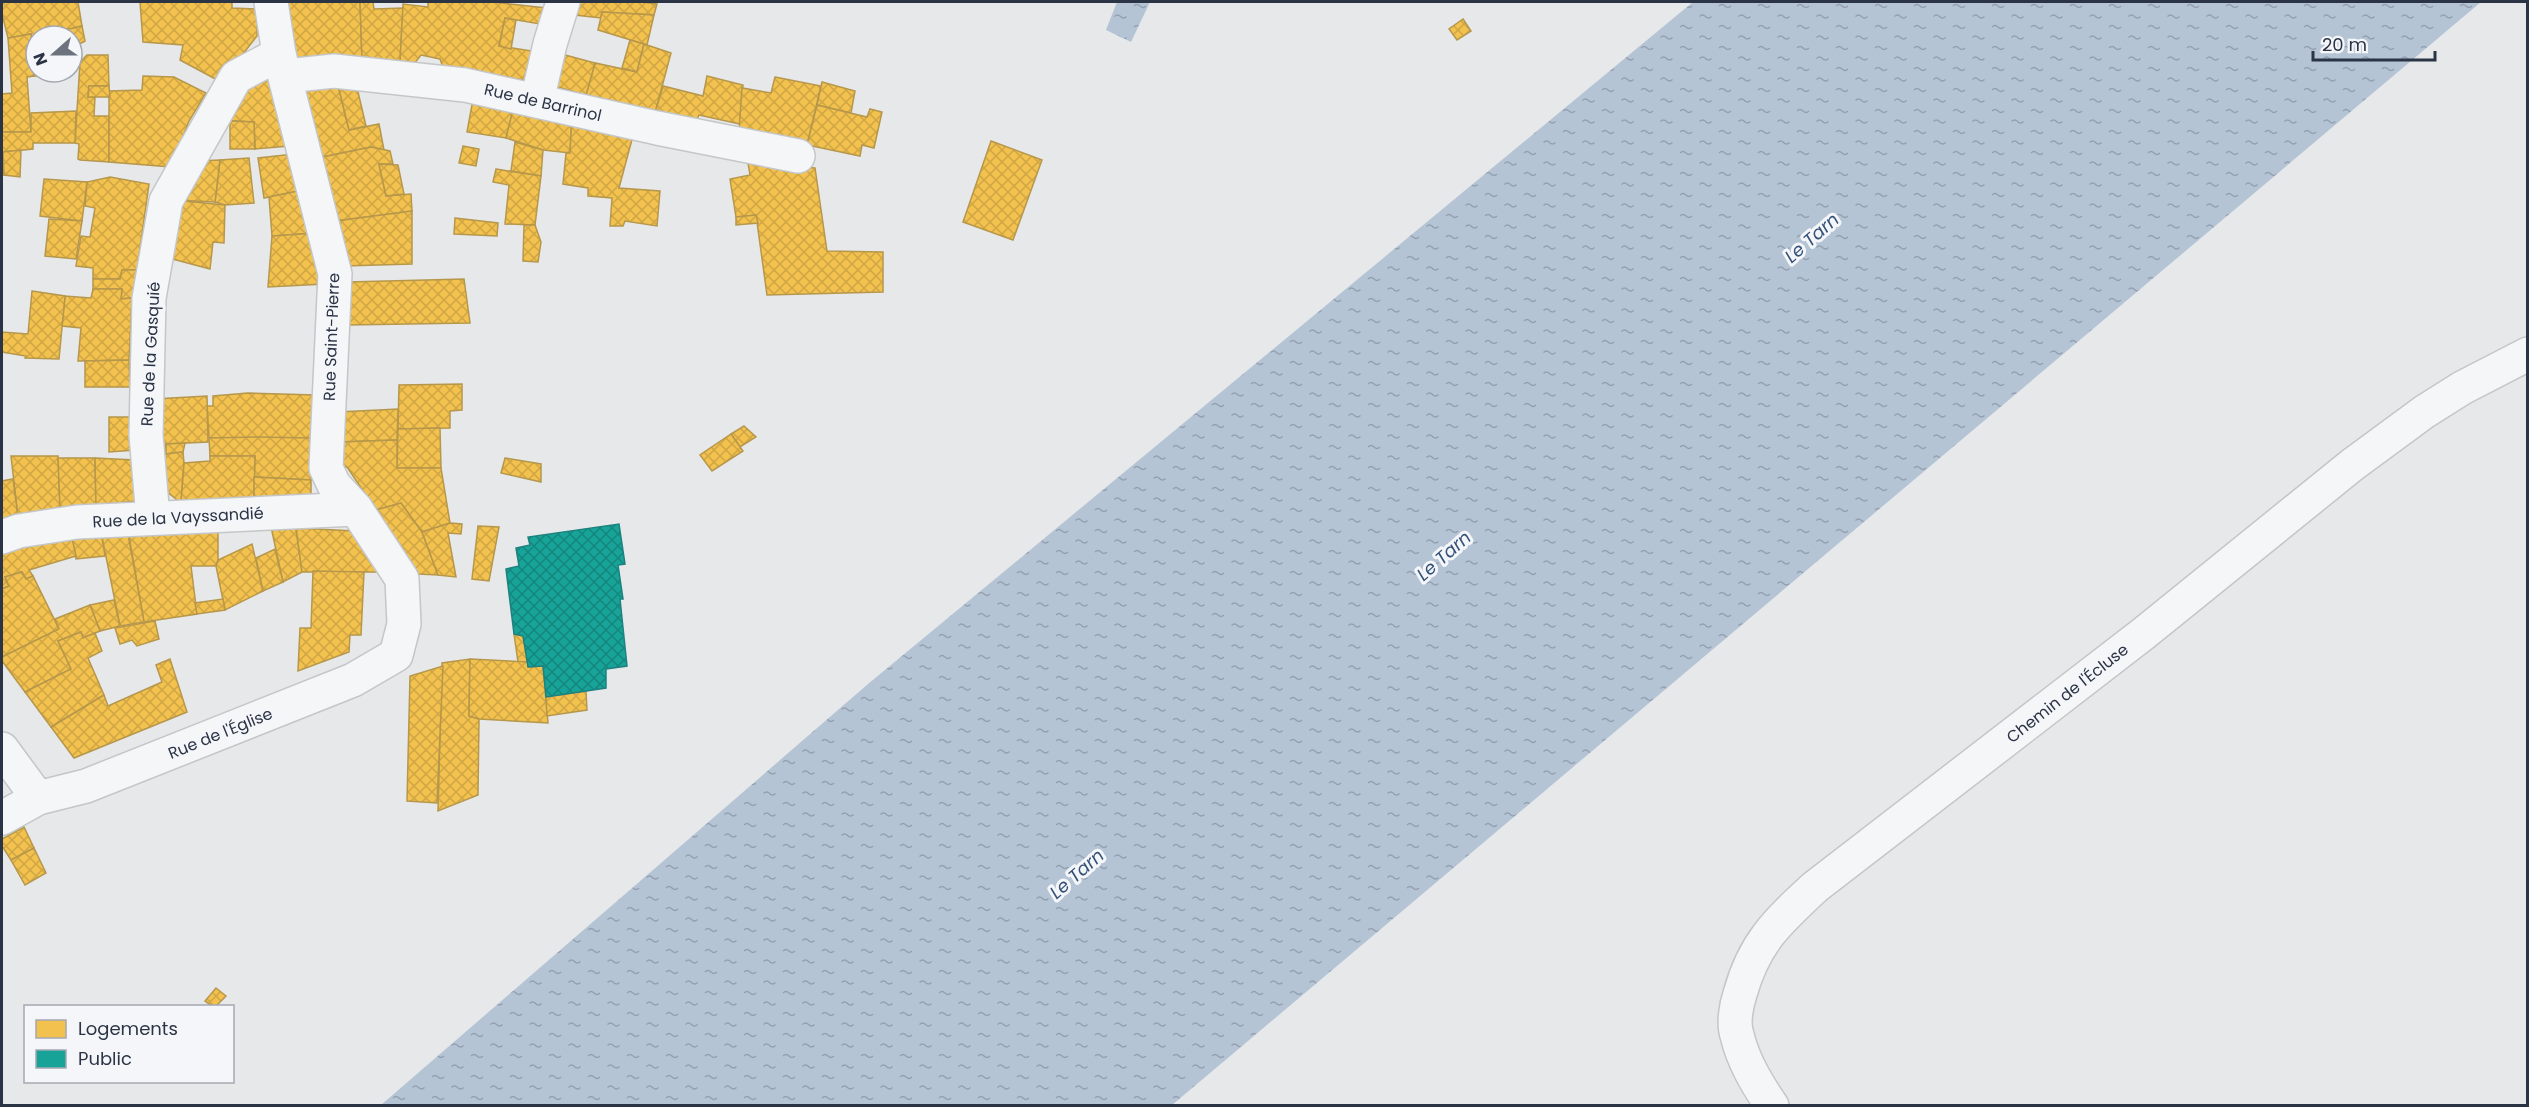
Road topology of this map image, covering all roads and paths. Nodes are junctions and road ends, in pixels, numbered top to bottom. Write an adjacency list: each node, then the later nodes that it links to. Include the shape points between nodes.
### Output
1 (271, 2): 3 (street, Rue Saint-Pierre)
2 (563, 2): 4 (street)
3 (282, 65): 4 (street, Rue de Barrinol, via 465,85); 7 (street, Rue Saint-Pierre, via 335,274 326,468 334,485); 8 (street, Rue de la Gasquié, via 236,76 166,201 149,298 146,435)
4 (537, 101): 5 (street, Rue de Barrinol)
5 (798, 156)
6 (2528, 354): 14 (street, Chemin de l'Écluse, via 2433,406 2352,465 2143,634 1815,887 1773,926 1746,969 1737,1003 1736,1033 1756,1082)
7 (356, 509): 8 (street, Rue de la Vayssandié); 10 (street, Rue Saint-Pierre, via 402,579 404,624)
8 (153, 518): 9 (street, Rue de la Vayssandié, via 77,522)
9 (2, 537)
10 (396, 655): 12 (street, Rue de l'Église, via 320,694 86,786)
11 (2, 749): 12 (street)
12 (38, 798): 13 (street, Rue de l'Église)
13 (2, 818)
14 (1772, 1106)

